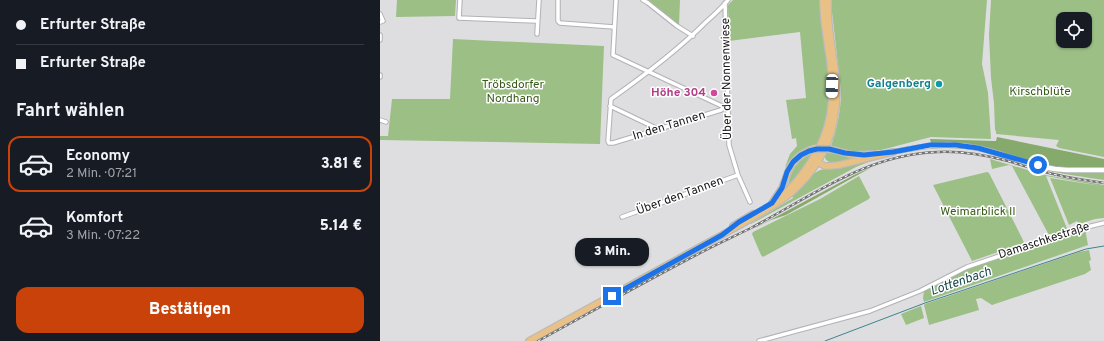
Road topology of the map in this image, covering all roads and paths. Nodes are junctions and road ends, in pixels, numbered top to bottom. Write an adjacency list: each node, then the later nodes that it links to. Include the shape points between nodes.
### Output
1 (460, 0): 10 (street, via 459,18)
2 (539, 0): 10 (street)
3 (558, 0): 12 (street, via 560,23)
4 (616, 0): 12 (street)
5 (643, 0): 15 (street)
6 (823, 0): 25 (main road, via 832,105 827,127)
7 (828, 0): 23 (main road, via 837,104 832,131)
8 (726, 1): 15 (street); 19 (street, Über der Nonnenwiese)
9 (380, 14): 11 (street, via 383,21)
10 (538, 21): 13 (street)
11 (380, 22)
12 (614, 27): 17 (street, via 613,55)
13 (537, 34)
14 (380, 35): 16 (street)
15 (693, 36): 17 (street)
16 (380, 40)
17 (650, 71): 18 (street, via 611,98); 19 (street)
18 (610, 106): 22 (street); 22 (street, In den Tannen, via 609,143)
19 (726, 107): 22 (street, In den Tannen); 29 (street, Über der Nonnenwiese, via 729,144)
20 (380, 120): 21 (street)
21 (386, 122)
22 (660, 130)
23 (823, 152): 26 (main road); 27 (main road, via 824,161)
24 (893, 152): 27 (main road); 28 (street, via 930,145 956,145 978,148 1055,169); 32 (main road, bridge, via 857,155 823,148 806,152 790,167 782,188)
25 (816, 154): 26 (main road); 32 (main road, via 793,186)
26 (818, 161): 27 (main road, via 824,166); 30 (main road)
27 (833, 166): 30 (main road, via 819,169)
28 (1104, 170)
29 (738, 175): 31 (street, Über der Nonnenwiese); 33 (street, Über den Tannen)
30 (807, 177): 35 (main road, via 776,204)
31 (750, 202)
32 (772, 203): 35 (main road)
33 (622, 217)
34 (1104, 223): 37 (street, Damaschkestraße, via 967,267 920,291 870,311)
35 (722, 235): 36 (main road)
36 (529, 341)
37 (760, 341)

